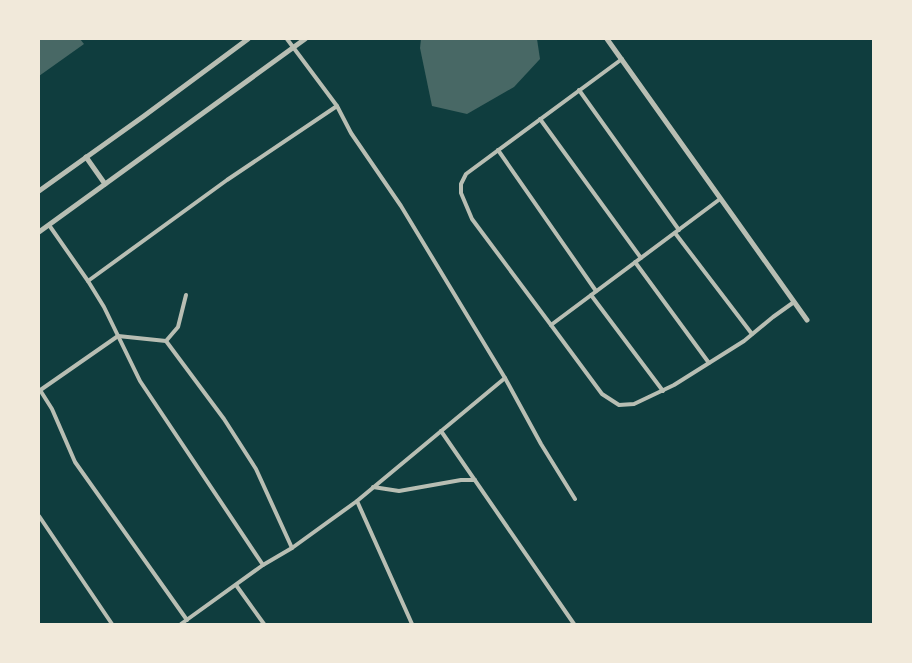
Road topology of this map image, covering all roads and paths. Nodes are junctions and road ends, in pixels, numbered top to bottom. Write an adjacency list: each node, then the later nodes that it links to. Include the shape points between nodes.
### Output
1 (248, 39): 11 (street)
2 (287, 39): 5 (lane)
3 (305, 39): 5 (street)
4 (607, 39): 6 (street)
5 (293, 48): 8 (lane); 12 (street)
6 (622, 59): 7 (lane); 14 (street)
7 (579, 90): 9 (lane); 16 (lane)
8 (337, 106): 20 (lane, via 227,180); 31 (lane)
9 (540, 119): 10 (lane); 18 (lane)
10 (498, 150): 21 (lane); 26 (lane, via 466,174 461,194 472,219)
11 (86, 157): 12 (street); 13 (street)
12 (105, 184): 15 (street)
13 (39, 191)
14 (720, 199): 16 (lane); 24 (street)
15 (49, 225): 17 (street); 20 (lane)
16 (677, 231): 18 (lane); 27 (lane)
17 (39, 232)
18 (641, 258): 19 (lane)
19 (635, 262): 21 (lane); 30 (lane)
20 (88, 281): 28 (lane)
21 (596, 291): 23 (lane)
22 (186, 295): 29 (lane, via 178,327)
23 (590, 295): 26 (lane); 32 (lane)
24 (794, 302): 25 (street); 27 (lane)
25 (807, 320)
26 (551, 325): 32 (lane, via 602,394 619,405 634,404)
27 (752, 334): 30 (lane)
28 (118, 336): 29 (lane); 33 (lane); 41 (lane, via 140,381)
29 (166, 341): 40 (lane, via 224,419 256,469)
30 (708, 364): 32 (lane)
31 (505, 378): 34 (lane); 37 (lane)
32 (663, 390)
33 (40, 391): 43 (lane, via 52,409 75,462)
34 (441, 431): 35 (lane); 36 (lane)
35 (474, 480): 36 (lane, via 399,491); 48 (lane)
36 (373, 487): 38 (lane)
37 (575, 499)
38 (357, 501): 40 (lane); 47 (lane)
39 (39, 516): 44 (lane)
40 (292, 548): 41 (lane)
41 (263, 565): 42 (lane)
42 (236, 585): 43 (lane); 46 (lane)
43 (187, 620): 45 (lane)
44 (112, 624)
45 (181, 624)
46 (264, 624)
47 (412, 624)
48 (574, 624)

